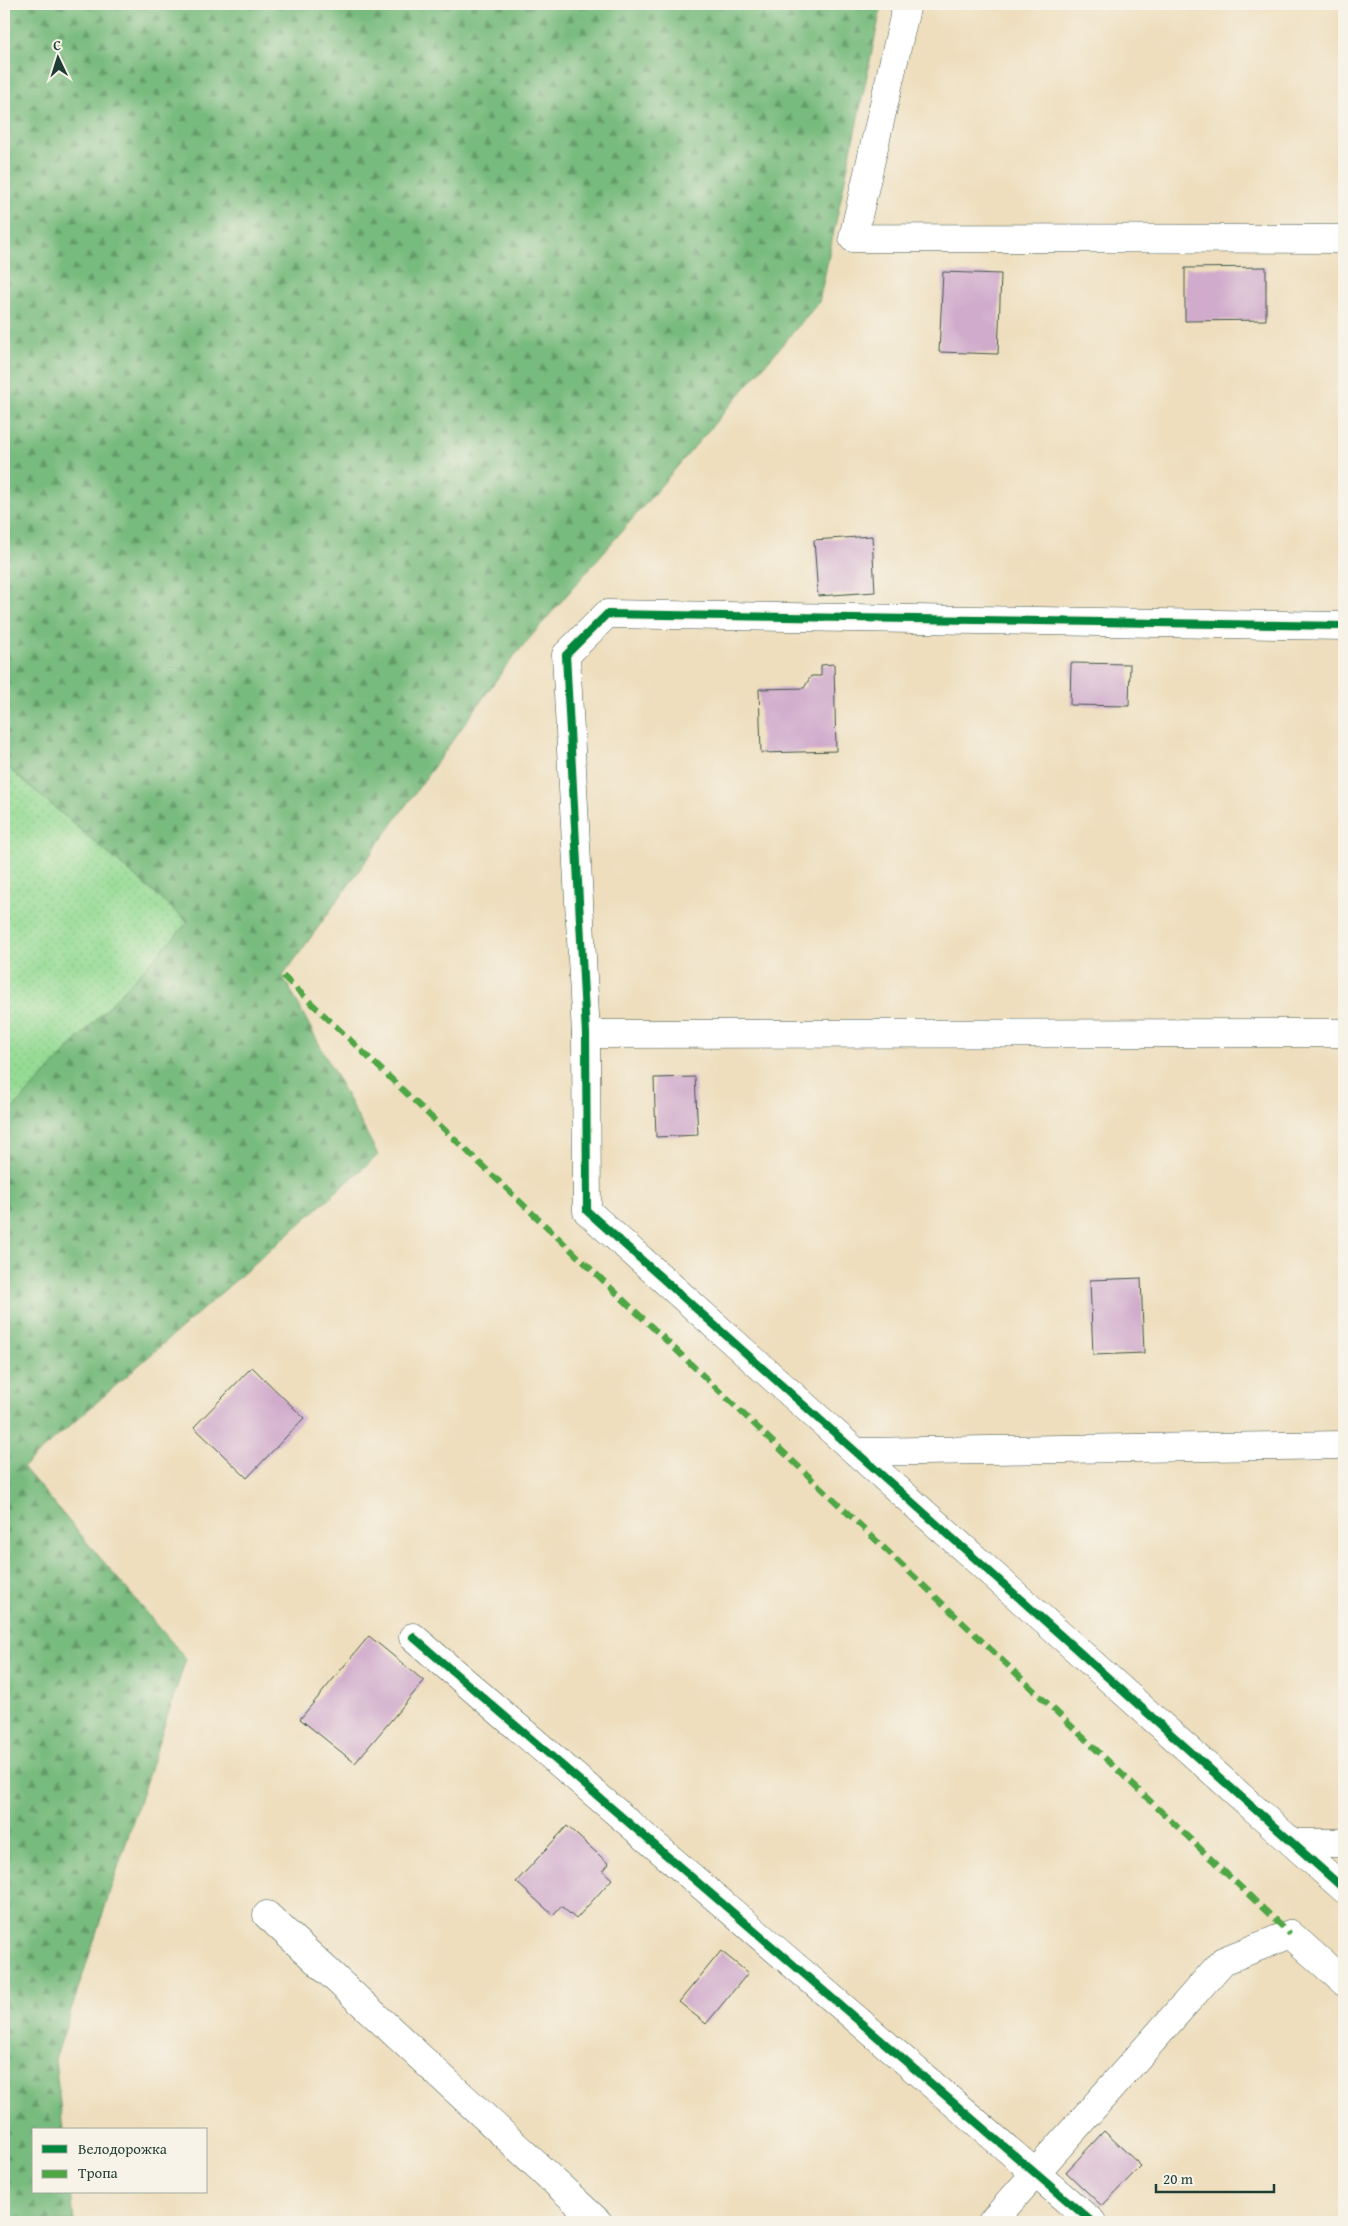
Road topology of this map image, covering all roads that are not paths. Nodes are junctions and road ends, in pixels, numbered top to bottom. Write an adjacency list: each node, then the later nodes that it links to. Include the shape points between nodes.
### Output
1 (907, 4): 2 (street, via 854,238)
2 (1344, 239)
3 (1344, 626): 5 (street, via 607,614 566,655)
4 (1344, 1032): 5 (street)
5 (586, 1034): 7 (street, via 587,1211)
6 (1344, 1445): 7 (street)
7 (856, 1452): 9 (street)
8 (413, 1637): 14 (street)
9 (1293, 1843): 10 (street); 11 (street)
10 (1344, 1843)
11 (1344, 1889)
12 (267, 1914): 15 (street)
13 (1344, 1982): 14 (street, via 1290,1934 1223,1961)
14 (1036, 2172): 16 (street); 17 (street)
15 (598, 2222)
16 (992, 2222)
17 (1092, 2222)

